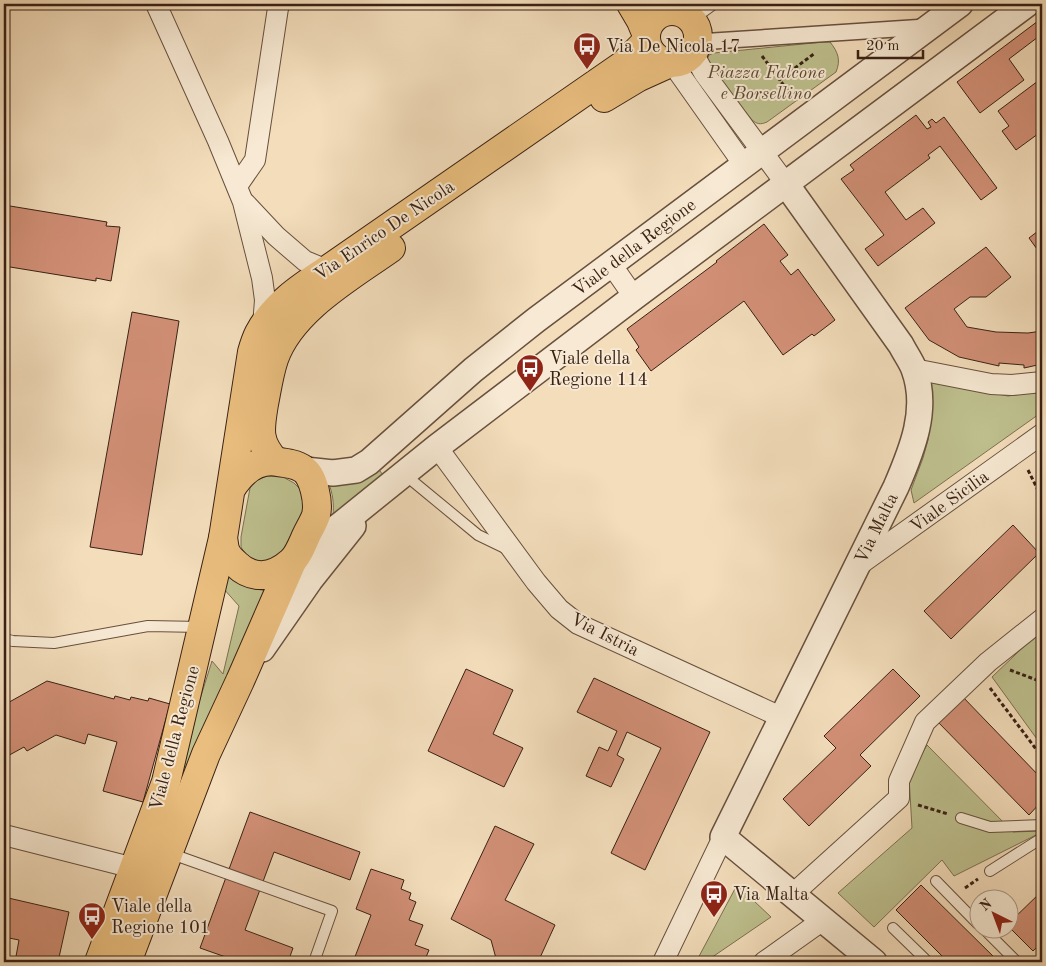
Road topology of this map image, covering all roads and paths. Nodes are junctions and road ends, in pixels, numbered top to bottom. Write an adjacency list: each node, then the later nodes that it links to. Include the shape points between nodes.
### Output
1 (156, 4): 16 (street)
2 (280, 4): 16 (street, via 255,160)
3 (631, 4): 10 (main road)
4 (714, 4): 8 (lane)
5 (960, 4): 7 (street, Viale della Regione)
6 (1021, 5): 15 (street)
7 (929, 27): 9 (street); 13 (street, Viale della Regione)
8 (683, 31): 10 (main road, Via Enrico De Nicola, via 675,11 667,11 653,19); 10 (main road, via 662,61 649,50); 11 (street); 14 (street); 26 (main road, Via Enrico De Nicola, via 639,78 608,95 321,298 301,318 281,344 268,378 261,431 267,452)
9 (843, 32): 11 (street); 12 (path)
10 (646, 38): 18 (main road, Via Enrico De Nicola, via 623,65)
11 (749, 39): 12 (path)
12 (779, 80): 13 (path)
13 (807, 118): 14 (street, Viale della Regione)
14 (753, 158): 15 (street); 17 (street, Viale della Regione)
15 (786, 184): 19 (street); 21 (street, Via Malta, via 901,345)
16 (240, 194): 18 (street, via 276,236 305,261); 20 (street, via 262,278 265,300)
17 (611, 264): 19 (street); 27 (street, Viale della Regione, via 473,370 369,462 356,470 333,473)
18 (327, 270): 20 (main road, Via Enrico De Nicola, via 301,287 273,312)
19 (634, 296): 24 (street)
20 (263, 326): 29 (main road, Via Enrico De Nicola, via 252,352)
21 (914, 369): 22 (street, via 991,384); 34 (street, Via Malta, via 919,390 917,431 909,458)
22 (1042, 382)
23 (1042, 434): 25 (street, Viale Sicilia)
24 (436, 447): 28 (street); 32 (street, Via Istria)
25 (1018, 452): 30 (path); 34 (street, Viale Sicilia)
26 (275, 461): 27 (main road); 29 (main road, via 264,462 244,472)
27 (305, 470): 33 (main road, via 313,484 316,514)
28 (396, 480): 32 (lane, via 478,535); 33 (street); 39 (street, via 310,580)
29 (231, 489): 31 (main road)
30 (1042, 498)
31 (223, 538): 33 (main road, via 227,553 240,568 258,576 270,574); 36 (main road, Viale della Regione)
32 (514, 553): 41 (street, Via Istria, via 559,609 578,624)
33 (294, 559): 39 (main road, Viale della Regione)
34 (856, 567): 41 (street, Via Malta)
35 (1042, 619): 38 (street)
36 (202, 627): 37 (lane, via 148,626 54,643); 49 (main road, Viale della Regione)
37 (4, 639)
38 (983, 667): 40 (path); 42 (path); 43 (street, via 925,722 899,781)
39 (240, 681): 49 (main road, Viale della Regione, via 206,754)
40 (1042, 682)
41 (782, 717): 47 (street, Via Malta)
42 (1042, 757)
43 (899, 798): 44 (path); 52 (street)
44 (962, 818): 45 (lane, via 990,827)
45 (1042, 825)
46 (4, 835): 49 (street)
47 (723, 837): 52 (street); 62 (street, Via Malta)
48 (1042, 838): 50 (lane)
49 (149, 855): 56 (main road, Viale della Regione); 56 (main road, Viale della Regione); 61 (lane, via 332,911)
50 (990, 871): 53 (path)
51 (936, 881): 53 (lane)
52 (793, 894): 55 (street)
53 (952, 896): 54 (lane)
54 (968, 913)
55 (823, 920): 63 (street); 64 (street)
56 (127, 927): 59 (main road, Viale della Regione); 60 (main road, Viale della Regione)
57 (893, 928): 65 (lane)
58 (993, 938): 66 (lane)
59 (99, 962)
60 (127, 962)
61 (314, 962)
62 (662, 962)
63 (764, 962)
64 (874, 962)
65 (928, 962)
66 (1017, 962)

